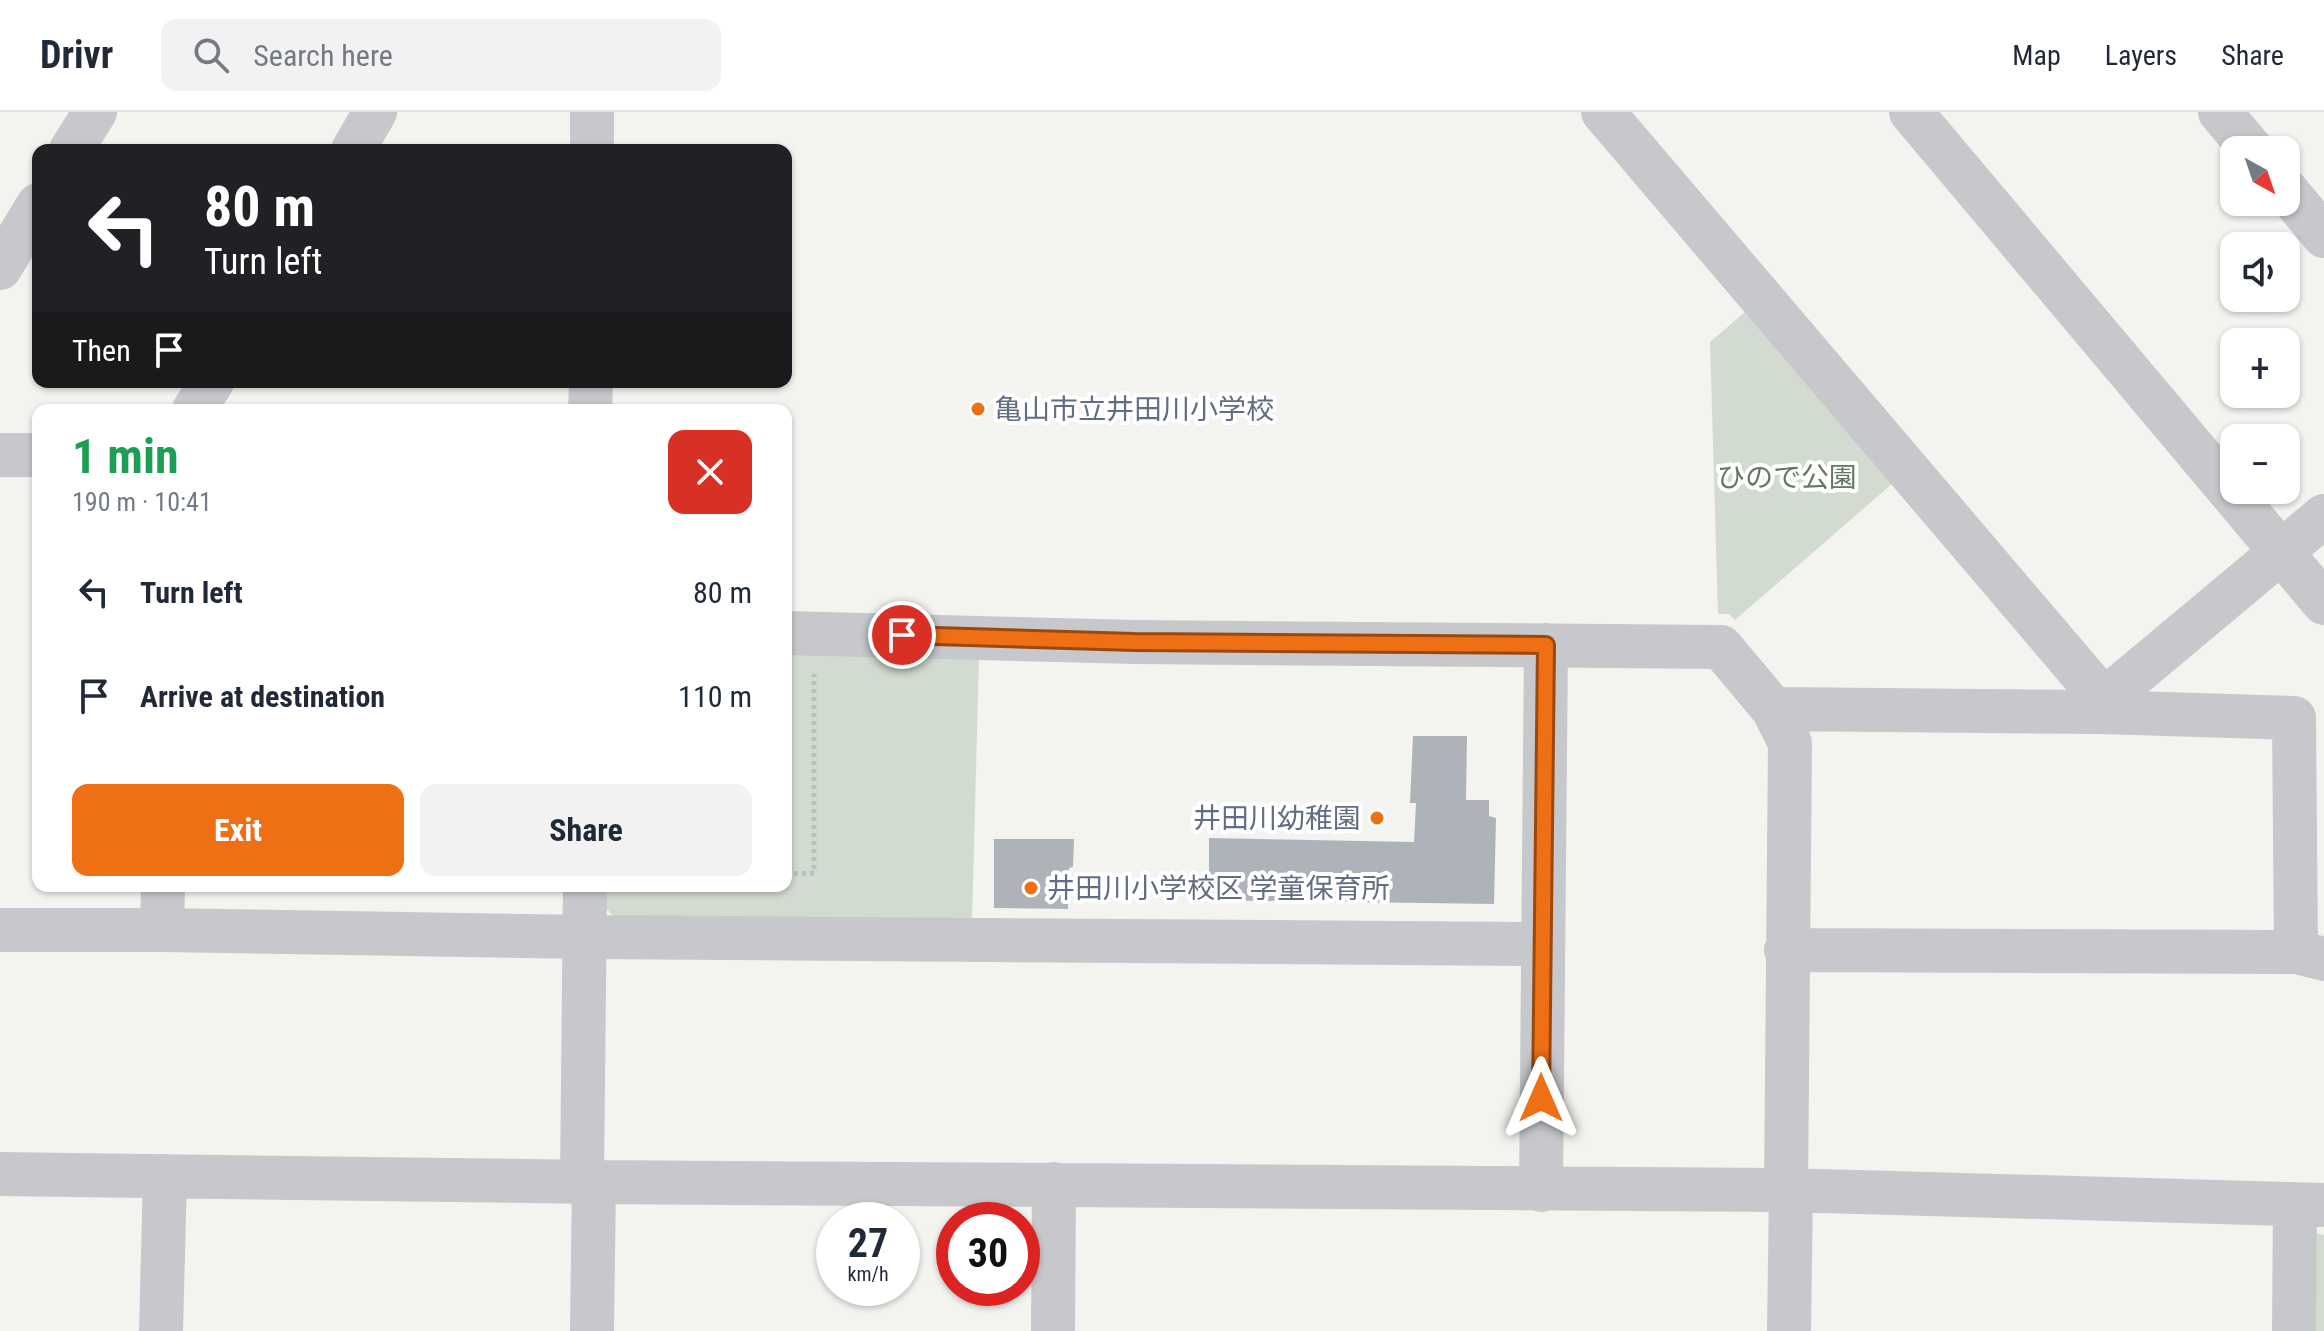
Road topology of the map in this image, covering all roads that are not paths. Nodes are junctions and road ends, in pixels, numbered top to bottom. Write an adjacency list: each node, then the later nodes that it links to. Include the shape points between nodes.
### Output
1 (95, 112): 8 (street)
2 (375, 112): 9 (street)
3 (592, 112): 10 (street)
4 (1603, 112): 22 (street)
5 (1911, 112): 18 (street)
6 (2220, 112): 7 (street)
7 (2240, 136)
8 (75, 144)
9 (356, 144)
10 (592, 144)
11 (2300, 207): 13 (street)
12 (32, 215): 14 (street)
13 (2324, 236)
14 (0, 268)
15 (0, 455): 16 (street)
16 (32, 455)
17 (2324, 516): 18 (street)
18 (2281, 552): 19 (street); 22 (street)
19 (2324, 603)
20 (800, 633): 21 (street)
21 (1546, 645): 23 (street, via 1721,647); 29 (street)
22 (2102, 706): 23 (street); 31 (street, via 2294,718)
23 (1773, 709): 30 (street, via 1790,743)
24 (163, 892): 27 (street)
25 (585, 892): 28 (street)
26 (0, 930): 27 (street)
27 (162, 930): 28 (street)
28 (585, 937): 29 (street); 34 (street)
29 (1543, 944): 36 (street)
30 (1786, 950): 31 (street); 37 (street)
31 (2310, 956)
32 (0, 1174): 33 (street)
33 (165, 1176): 34 (street); 39 (street)
34 (588, 1182): 35 (street); 40 (street)
35 (1054, 1184): 36 (street); 41 (street)
36 (1541, 1190): 37 (street)
37 (1789, 1191): 38 (street); 42 (street)
38 (2309, 1205): 43 (street)
39 (161, 1331)
40 (592, 1331)
41 (1053, 1331)
42 (1789, 1331)
43 (2294, 1331)

